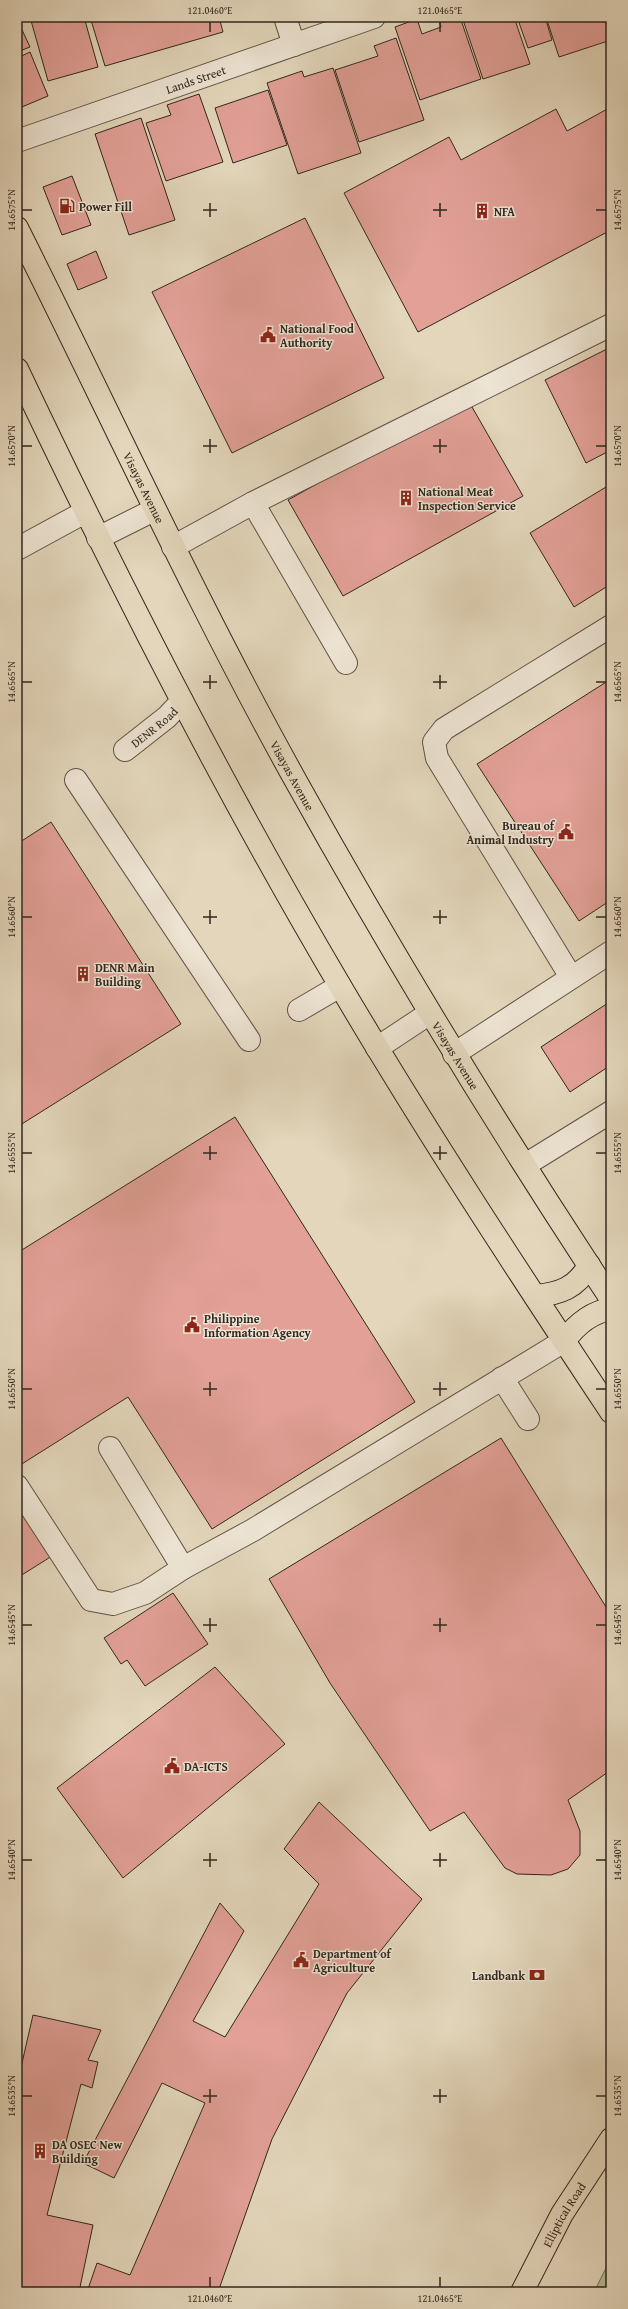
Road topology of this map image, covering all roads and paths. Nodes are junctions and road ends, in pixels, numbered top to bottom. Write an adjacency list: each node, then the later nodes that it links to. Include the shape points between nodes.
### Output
1 (285, 17): 3 (street)
2 (374, 17): 3 (street, Lands Street)
3 (294, 45): 4 (street, Lands Street)
4 (17, 141)
5 (17, 228): 9 (main road, Visayas Avenue)
6 (611, 325): 8 (street)
7 (17, 369): 10 (main road)
8 (253, 503): 12 (street); 15 (street)
9 (154, 510): 11 (street); 12 (main road, Visayas Avenue)
10 (85, 512): 11 (main road); 13 (street)
11 (98, 538): 16 (main road)
12 (173, 547): 23 (main road, Visayas Avenue, via 297,782)
13 (17, 549)
14 (611, 626): 20 (street, via 444,729 434,742 437,758)
15 (346, 663)
16 (182, 701): 17 (street, DENR Road, via 167,717); 21 (main road, via 264,854)
17 (125, 750)
18 (76, 780): 24 (street)
19 (611, 952): 20 (street)
20 (571, 977): 26 (street)
21 (340, 986): 22 (street); 25 (main road)
22 (299, 1010)
23 (430, 1014): 25 (street); 26 (main road, Visayas Avenue)
24 (249, 1040)
25 (377, 1048): 30 (main road, via 462,1186)
26 (454, 1054): 28 (main road, Visayas Avenue)
27 (611, 1112): 28 (street)
28 (525, 1165): 29 (main road, Visayas Avenue)
29 (589, 1265): 30 (main road, via 574,1285 562,1292); 31 (main road, Visayas Avenue)
30 (535, 1296): 33 (main road)
31 (611, 1299)
32 (611, 1309): 33 (main road, via 578,1324)
33 (564, 1341): 34 (street); 35 (main road)
34 (502, 1378): 36 (street); 39 (street, via 253,1530)
35 (611, 1412)
36 (528, 1420)
37 (110, 1448): 39 (street)
38 (17, 1486): 39 (street, via 91,1600 113,1604 145,1592)
39 (183, 1568)
40 (611, 2139): 41 (main road, Elliptical Road, via 562,2214)
41 (522, 2292)

